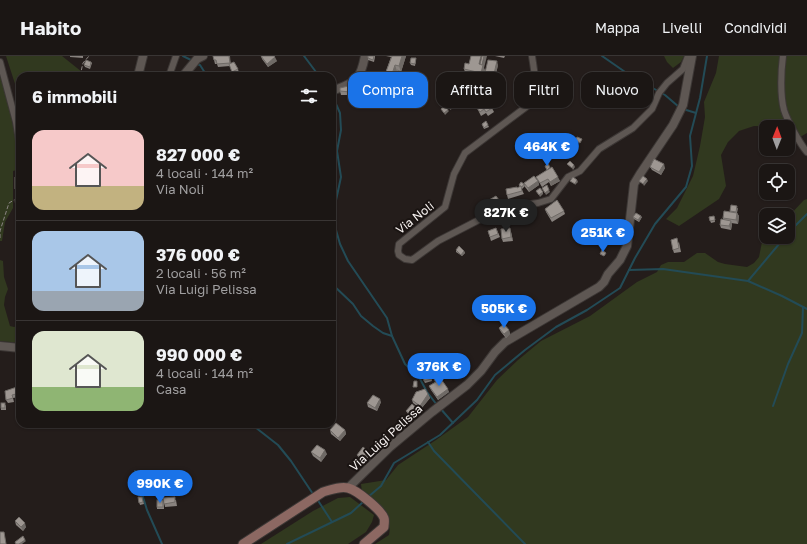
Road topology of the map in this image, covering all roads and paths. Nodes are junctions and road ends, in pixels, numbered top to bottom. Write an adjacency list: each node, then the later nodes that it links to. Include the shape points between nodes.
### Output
1 (89, 56): 11 (path, via 83,63)
2 (143, 56): 12 (street)
3 (176, 56): 13 (street)
4 (203, 56): 14 (street)
5 (365, 56): 15 (street, via 358,78)
6 (532, 56): 7 (street, Via Noli, via 534,99 466,153 454,174 445,207 399,244 398,252 402,258 412,260 438,241 502,208 551,199 568,177 580,171 599,149 633,128 652,109 658,93 683,69)
7 (688, 56)
8 (692, 56): 22 (street, Via Luigi Pelissa, via 683,105 634,184 627,246 604,282 505,342 468,385 390,447)
9 (783, 56): 17 (street, via 784,110)
10 (0, 62): 16 (street)
11 (81, 72)
12 (139, 72)
13 (170, 72)
14 (186, 72)
15 (336, 90)
16 (16, 122)
17 (807, 152)
18 (15, 200): 19 (path, via 10,203 0,230)
19 (0, 238)
20 (0, 346): 21 (street)
21 (16, 348)
22 (352, 490): 23 (main road, via 338,488 323,492); 24 (main road, via 380,511 385,519 384,528)
23 (243, 544)
24 (364, 544)

